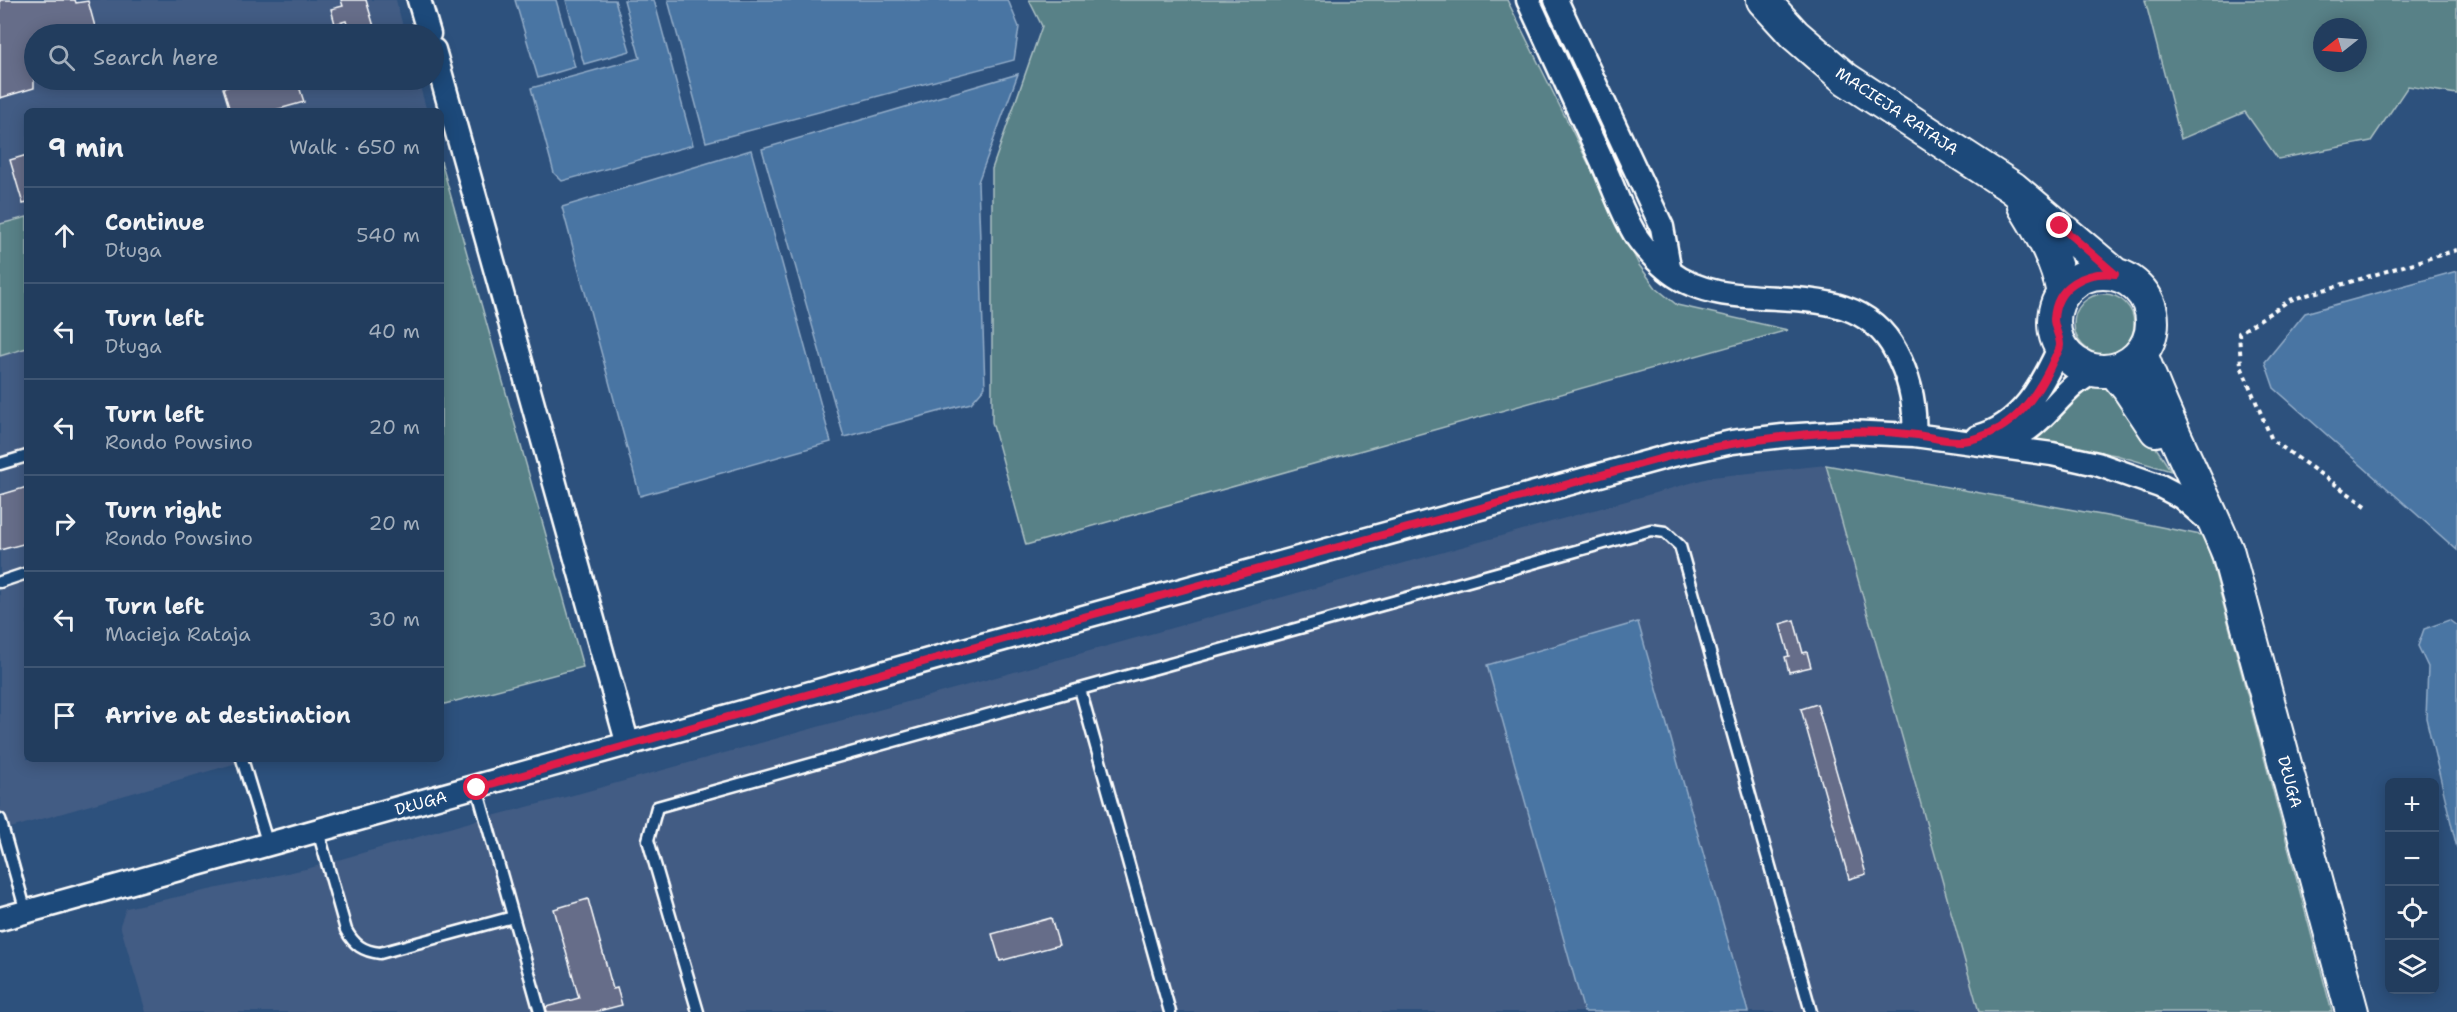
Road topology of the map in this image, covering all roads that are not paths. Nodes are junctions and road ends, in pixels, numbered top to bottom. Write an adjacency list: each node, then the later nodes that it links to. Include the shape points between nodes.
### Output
1 (419, 0): 5 (street)
2 (1528, 0): 8 (street, via 1636,237)
3 (1556, 0): 8 (street, via 1662,227)
4 (1763, 0): 7 (main road, MACIEJA RATAJA, via 1794,34 1846,79)
5 (426, 24)
6 (444, 86): 23 (street)
7 (2013, 188): 9 (main road, MACIEJA RATAJA); 10 (main road, MACIEJA RATAJA, via 2051,251)
8 (1670, 272): 14 (street, via 1699,288 1841,305 1867,317 1889,338 1903,364 1915,414)
9 (2115, 274): 10 (main road, via 2086,276); 12 (main road, via 2136,286 2150,307 2149,339)
10 (2063, 294): 11 (main road, via 2054,319)
11 (2060, 346): 13 (main road, via 2076,362); 15 (street, DŁUGA, via 2036,393 2018,414 1986,435)
12 (2141, 353): 13 (main road, via 2128,364); 19 (main road, DŁUGA, via 2155,393)
13 (2105, 370): 15 (street, DŁUGA, via 2075,384 2025,433 1998,442); 18 (main road, DŁUGA, via 2150,421)
14 (1914, 435): 15 (street, DŁUGA); 23 (street, DŁUGA, via 1847,432 1783,436 1674,455)
15 (1961, 441): 18 (street, DŁUGA, via 2097,464 2160,486)
16 (24, 457): 17 (lane)
17 (0, 464)
18 (2209, 520): 19 (main road, DŁUGA)
19 (2228, 553): 36 (main road, DŁUGA)
20 (24, 574): 21 (lane)
21 (0, 582)
22 (1080, 689): 33 (lane, via 657,807 648,840); 34 (lane); 35 (lane, via 1651,530 1665,532 1680,546 1694,592)
23 (628, 745): 25 (street, DŁUGA)
24 (243, 762): 28 (lane)
25 (477, 788): 27 (street, DŁUGA); 30 (lane)
26 (0, 819): 29 (lane)
27 (318, 831): 28 (street, DŁUGA); 30 (lane, via 346,930 360,948 380,953)
28 (268, 845): 29 (street, DŁUGA)
29 (26, 912): 31 (street, DŁUGA)
30 (513, 917): 32 (lane)
31 (0, 919)
32 (540, 1012)
33 (698, 1012)
34 (1170, 1012)
35 (1811, 1012)
36 (2352, 1012)

